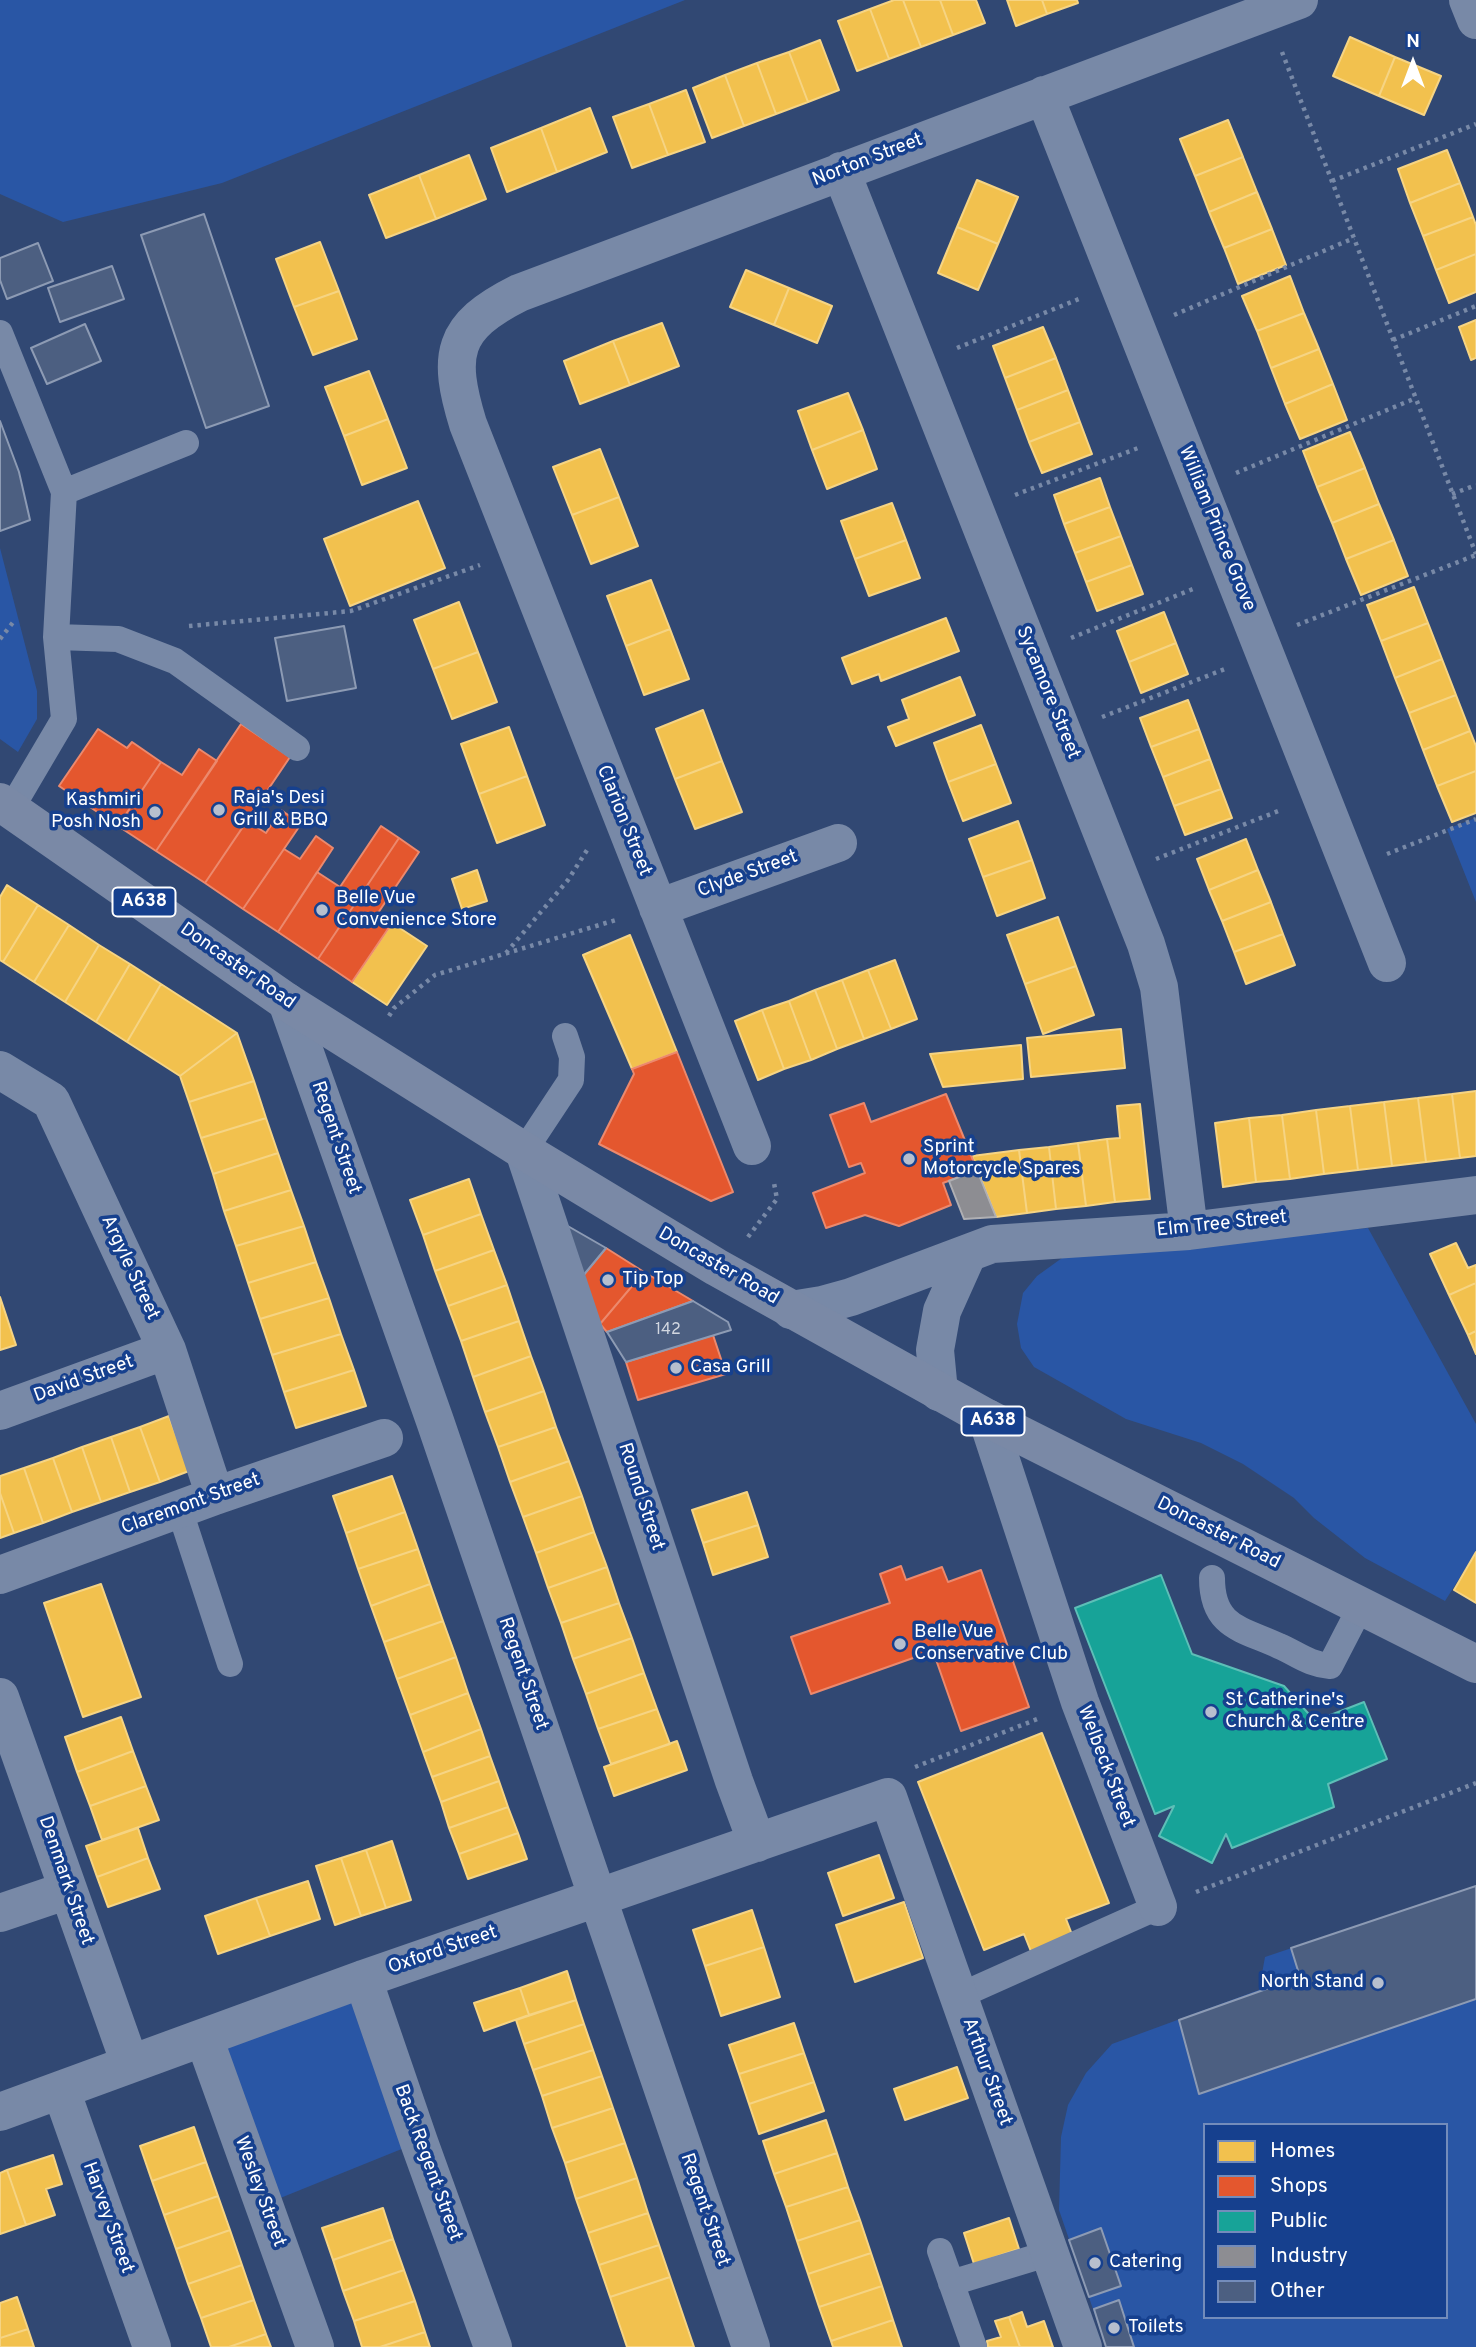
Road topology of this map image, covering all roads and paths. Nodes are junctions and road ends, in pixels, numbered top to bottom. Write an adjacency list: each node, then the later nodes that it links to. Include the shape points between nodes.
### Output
1 (1468, 0): 3 (street)
2 (1283, 6): 4 (street, Norton Street); 7 (path)
3 (1476, 20)
4 (1044, 95): 6 (street, Norton Street); 9 (street, William Prince Grove)
5 (1476, 124): 7 (path)
6 (841, 172): 14 (street, Norton Street, via 519,293 480,317); 15 (street, Sycamore Street)
7 (1332, 181): 8 (path)
8 (1354, 238): 11 (path); 13 (path)
9 (1119, 283): 11 (street, William Prince Grove); 15 (path)
10 (1476, 306): 13 (path)
11 (1138, 331): 17 (street, William Prince Grove)
12 (0, 333): 21 (lane)
13 (1393, 340): 16 (path)
14 (458, 350): 24 (street, Clarion Street, via 455,366 462,404)
15 (917, 363): 23 (street, Sycamore Street)
16 (1416, 398): 20 (path); 22 (path)
17 (1178, 433): 20 (street, William Prince Grove); 23 (path)
18 (187, 443): 21 (lane)
19 (1476, 485): 22 (path)
20 (1200, 488): 26 (street, William Prince Grove)
21 (64, 492): 28 (lane)
22 (1452, 494): 25 (path)
23 (975, 511): 32 (street, Sycamore Street)
24 (517, 552): 30 (path, via 351,611 149,629); 35 (street, Clarion Street)
25 (1476, 554): 31 (path)
26 (1233, 572): 31 (street, William Prince Grove); 32 (path)
27 (14, 621): 29 (path)
28 (56, 637): 30 (lane); 37 (lane, via 64,719)
29 (0, 639)
30 (118, 639): 34 (lane, via 175,660)
31 (1263, 647): 33 (path); 36 (street, William Prince Grove)
32 (1032, 654): 33 (street, Sycamore Street)
33 (1062, 732): 41 (street, Sycamore Street)
34 (297, 748)
35 (611, 789): 42 (street, Clarion Street); 43 (path, via 590,844 568,880)
36 (1321, 794): 40 (street, William Prince Grove); 41 (path)
37 (5, 806): 45 (highway, Doncaster Road / A638)
38 (1476, 819): 40 (path)
39 (838, 843): 42 (street, Clyde Street)
40 (1351, 869): 44 (street, William Prince Grove)
41 (1118, 873): 52 (street, Sycamore Street, via 1158,986)
42 (658, 908): 43 (path); 49 (street, Clarion Street)
43 (506, 954): 47 (path, via 435,975 394,1008)
44 (1387, 963)
45 (287, 1002): 47 (highway, Doncaster Road / A638); 74 (street, Regent Street)
46 (565, 1036): 50 (lane, via 572,1056 572,1080)
47 (365, 1051): 50 (highway, Doncaster Road / A638)
48 (0, 1070): 56 (street, Argyle Street, via 51,1101)
49 (752, 1146): 54 (path, via 776,1186 777,1199 750,1235)
50 (524, 1151): 54 (highway, Doncaster Road / A638); 72 (street, Round Street)
51 (1476, 1195): 52 (street, Elm Tree Street)
52 (1189, 1231): 53 (street, Elm Tree Street, via 1011,1242)
53 (968, 1253): 55 (street, Elm Tree Street, via 851,1297); 57 (street, via 942,1311 935,1350)
54 (716, 1267): 55 (highway, Doncaster Road / A638)
55 (791, 1310): 57 (highway, Doncaster Road / A638)
56 (167, 1350): 58 (street, David Street); 61 (street, Argyle Street)
57 (939, 1392): 59 (highway, Doncaster Road / A638)
58 (0, 1411)
59 (988, 1418): 65 (highway, Doncaster Road / A638); 69 (street, Welbeck Street)
60 (384, 1438): 61 (street, Claremont Street)
61 (215, 1496): 62 (street, Claremont Street)
62 (179, 1508): 63 (street, Claremont Street); 66 (lane)
63 (0, 1575)
64 (1212, 1578): 65 (lane, via 1212,1592 1222,1616 1239,1631 1279,1645 1314,1665 1330,1666)
65 (1361, 1606): 67 (highway, Doncaster Road / A638)
66 (230, 1664)
67 (1476, 1664)
68 (0, 1697): 73 (street, Denmark Street)
69 (1080, 1702): 71 (path, via 901,1772); 75 (street, Welbeck Street)
70 (1476, 1783): 75 (path)
71 (888, 1797): 72 (street, Oxford Street); 78 (street, Arthur Street)
72 (757, 1843): 74 (street, Oxford Street)
73 (68, 1889): 76 (street); 80 (street, Denmark Street)
74 (598, 1897): 77 (street, Oxford Street); 89 (street, Regent Street)
75 (1158, 1907): 78 (lane)
76 (0, 1913)
77 (363, 1979): 79 (street, Oxford Street); 88 (street, Back Regent Street)
78 (959, 1996): 84 (street, Arthur Street)
79 (204, 2038): 80 (street, Oxford Street); 87 (street, Wesley Street)
80 (130, 2064): 81 (street, Oxford Street)
81 (61, 2090): 82 (street, Oxford Street); 86 (street, Harvey Street)
82 (0, 2112)
83 (940, 2251): 85 (lane)
84 (1050, 2253): 85 (lane); 91 (street, Arthur Street)
85 (951, 2283): 90 (lane)
86 (152, 2347)
87 (315, 2347)
88 (493, 2347)
89 (751, 2347)
90 (974, 2347)
91 (1083, 2347)

